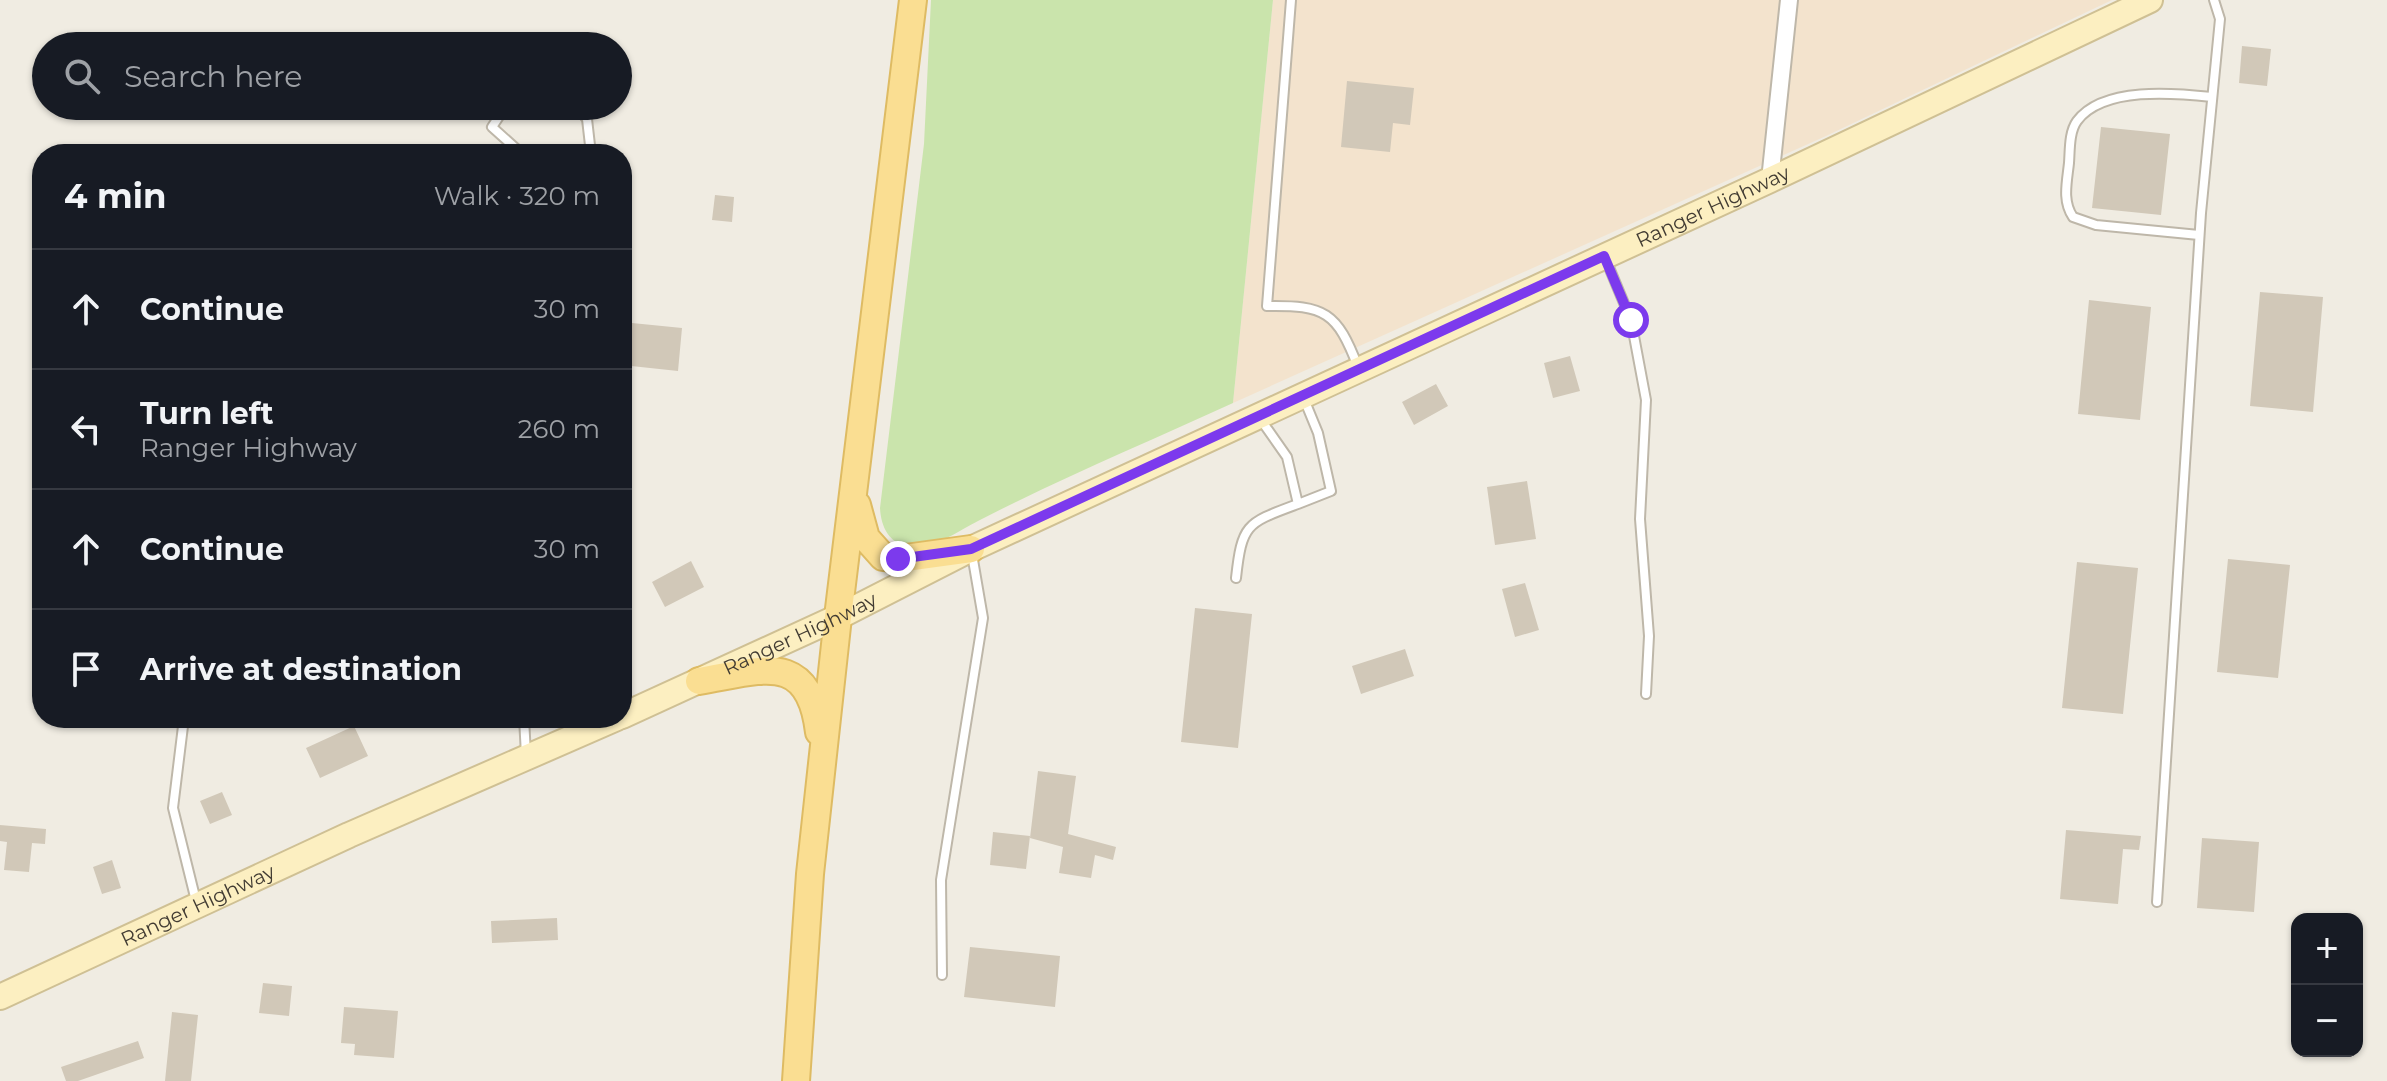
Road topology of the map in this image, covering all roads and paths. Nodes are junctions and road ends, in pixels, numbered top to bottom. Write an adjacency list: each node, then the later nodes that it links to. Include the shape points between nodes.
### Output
1 (913, 0): 17 (main road)
2 (1291, 0): 14 (lane, via 1267,306 1311,306 1345,332)
3 (1789, 0): 11 (street)
4 (2150, 0): 11 (main road, Ranger Highway)
5 (2214, 0): 6 (lane, via 2220,19)
6 (2212, 97): 12 (lane); 12 (lane, via 2146,93 2103,103 2075,123 2066,198 2073,217 2096,225)
7 (497, 120): 9 (lane, via 492,127)
8 (587, 120): 10 (lane)
9 (511, 144)
10 (590, 144)
11 (1770, 180): 13 (main road, Ranger Highway)
12 (2199, 235): 30 (lane)
13 (1604, 256): 14 (main road, Ranger Highway); 23 (lane, via 1631,320 1646,400 1640,519 1649,636)
14 (1359, 369): 15 (main road, Ranger Highway)
15 (1303, 395): 16 (main road, Ranger Highway); 18 (lane, via 1331,491)
16 (1259, 416): 18 (lane, via 1287,457); 19 (main road, Ranger Highway)
17 (854, 483): 19 (main road, via 866,538 883,557); 21 (main road)
18 (1298, 504): 20 (lane, via 1249,527 1240,538)
19 (971, 549): 21 (main road, Ranger Highway); 32 (lane, via 983,618 941,880)
20 (1236, 578)
21 (838, 617): 22 (main road, Ranger Highway); 28 (main road)
22 (699, 681): 24 (main road, Ranger Highway); 28 (main road, via 771,669 790,673 817,712)
23 (1646, 694)
24 (632, 712)
25 (183, 728): 31 (lane, via 173,808)
26 (524, 728): 29 (lane)
27 (595, 728): 29 (main road, Ranger Highway)
28 (823, 758): 34 (main road)
29 (526, 759): 31 (main road, Ranger Highway)
30 (2157, 902)
31 (197, 905): 33 (main road, Ranger Highway)
32 (942, 975)
33 (0, 997)
34 (796, 1081)

